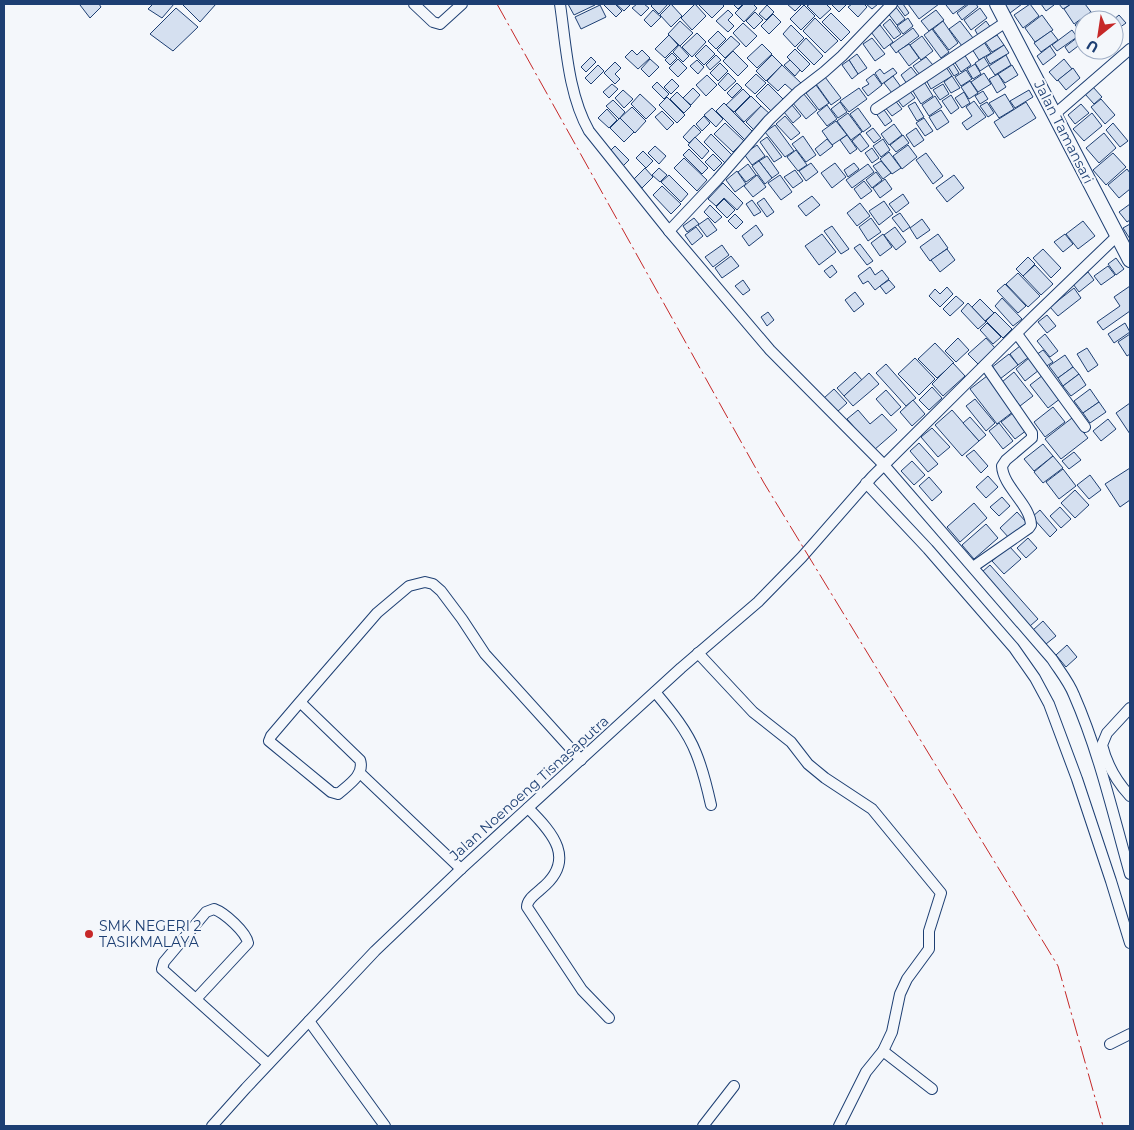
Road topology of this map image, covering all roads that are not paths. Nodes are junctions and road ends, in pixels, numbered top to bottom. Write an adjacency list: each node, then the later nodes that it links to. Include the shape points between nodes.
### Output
1 (414, 4): 2 (street, via 433,22 440,24)
2 (462, 4)
3 (560, 4): 10 (street, via 576,102 582,118)
4 (892, 4): 10 (street, via 830,67 768,120)
5 (997, 4): 6 (main road, Jalan Tamansari)
6 (1006, 22): 8 (street); 9 (main road, Jalan Tamansari)
7 (1130, 49): 9 (street)
8 (876, 109)
9 (1055, 114): 11 (main road, Jalan Tamansari)
10 (669, 231): 16 (street)
11 (1118, 236): 12 (main road, Jalan Tamansari); 13 (street, Jalan Noenoeng Tisnasaputra)
12 (1130, 260)
13 (1017, 334): 14 (street, Jalan Noenoeng Tisnasaputra); 15 (street)
14 (985, 365): 16 (street, Jalan Noenoeng Tisnasaputra); 17 (street, via 1032,433 1032,438 1002,466 1004,476 1027,511 1031,525)
15 (1085, 427)
16 (875, 474): 17 (street); 18 (street, Jalan Noenoeng Tisnasaputra, via 758,602); 29 (street, via 928,549 1014,648 1035,678 1049,704 1074,771)
17 (973, 567): 28 (street, via 1052,659 1074,694 1102,771)
18 (698, 653): 19 (street, Jalan Noenoeng Tisnasaputra); 35 (street, via 753,712 791,742 808,764 872,809 940,889 942,896 929,931 929,949 900,994 892,1032)
19 (655, 692): 22 (street, Jalan Noenoeng Tisnasaputra); 25 (street, via 677,719 696,751)
20 (300, 702): 22 (street, via 377,613 409,586 425,582 441,591 485,654); 23 (street, via 360,760); 23 (street, via 269,741 334,794 338,794)
21 (1130, 708): 24 (street, via 1107,733 1102,745 1111,770)
22 (581, 760): 26 (street, Jalan Noenoeng Tisnasaputra)
23 (360, 773): 27 (street)
24 (1130, 796)
25 (711, 805)
26 (528, 808): 27 (street, Jalan Noenoeng Tisnasaputra); 31 (street, via 554,839 559,860 558,870 527,906 582,990)
27 (461, 869): 32 (street, Jalan Noenoeng Tisnasaputra, via 375,951)
28 (1130, 874)
29 (1130, 943)
30 (196, 999): 30 (street, via 248,943 244,934 222,913 214,910 206,912 162,966); 36 (street)
31 (610, 1018)
32 (309, 1021): 36 (street, Jalan Noenoeng Tisnasaputra); 40 (street)
33 (1130, 1034): 34 (street)
34 (1110, 1044)
35 (883, 1051): 38 (street); 42 (street, via 866,1072)
36 (268, 1064): 39 (street, Jalan Noenoeng Tisnasaputra)
37 (734, 1086): 41 (street)
38 (932, 1089)
39 (212, 1126)
40 (384, 1126)
41 (704, 1126)
42 (840, 1126)

